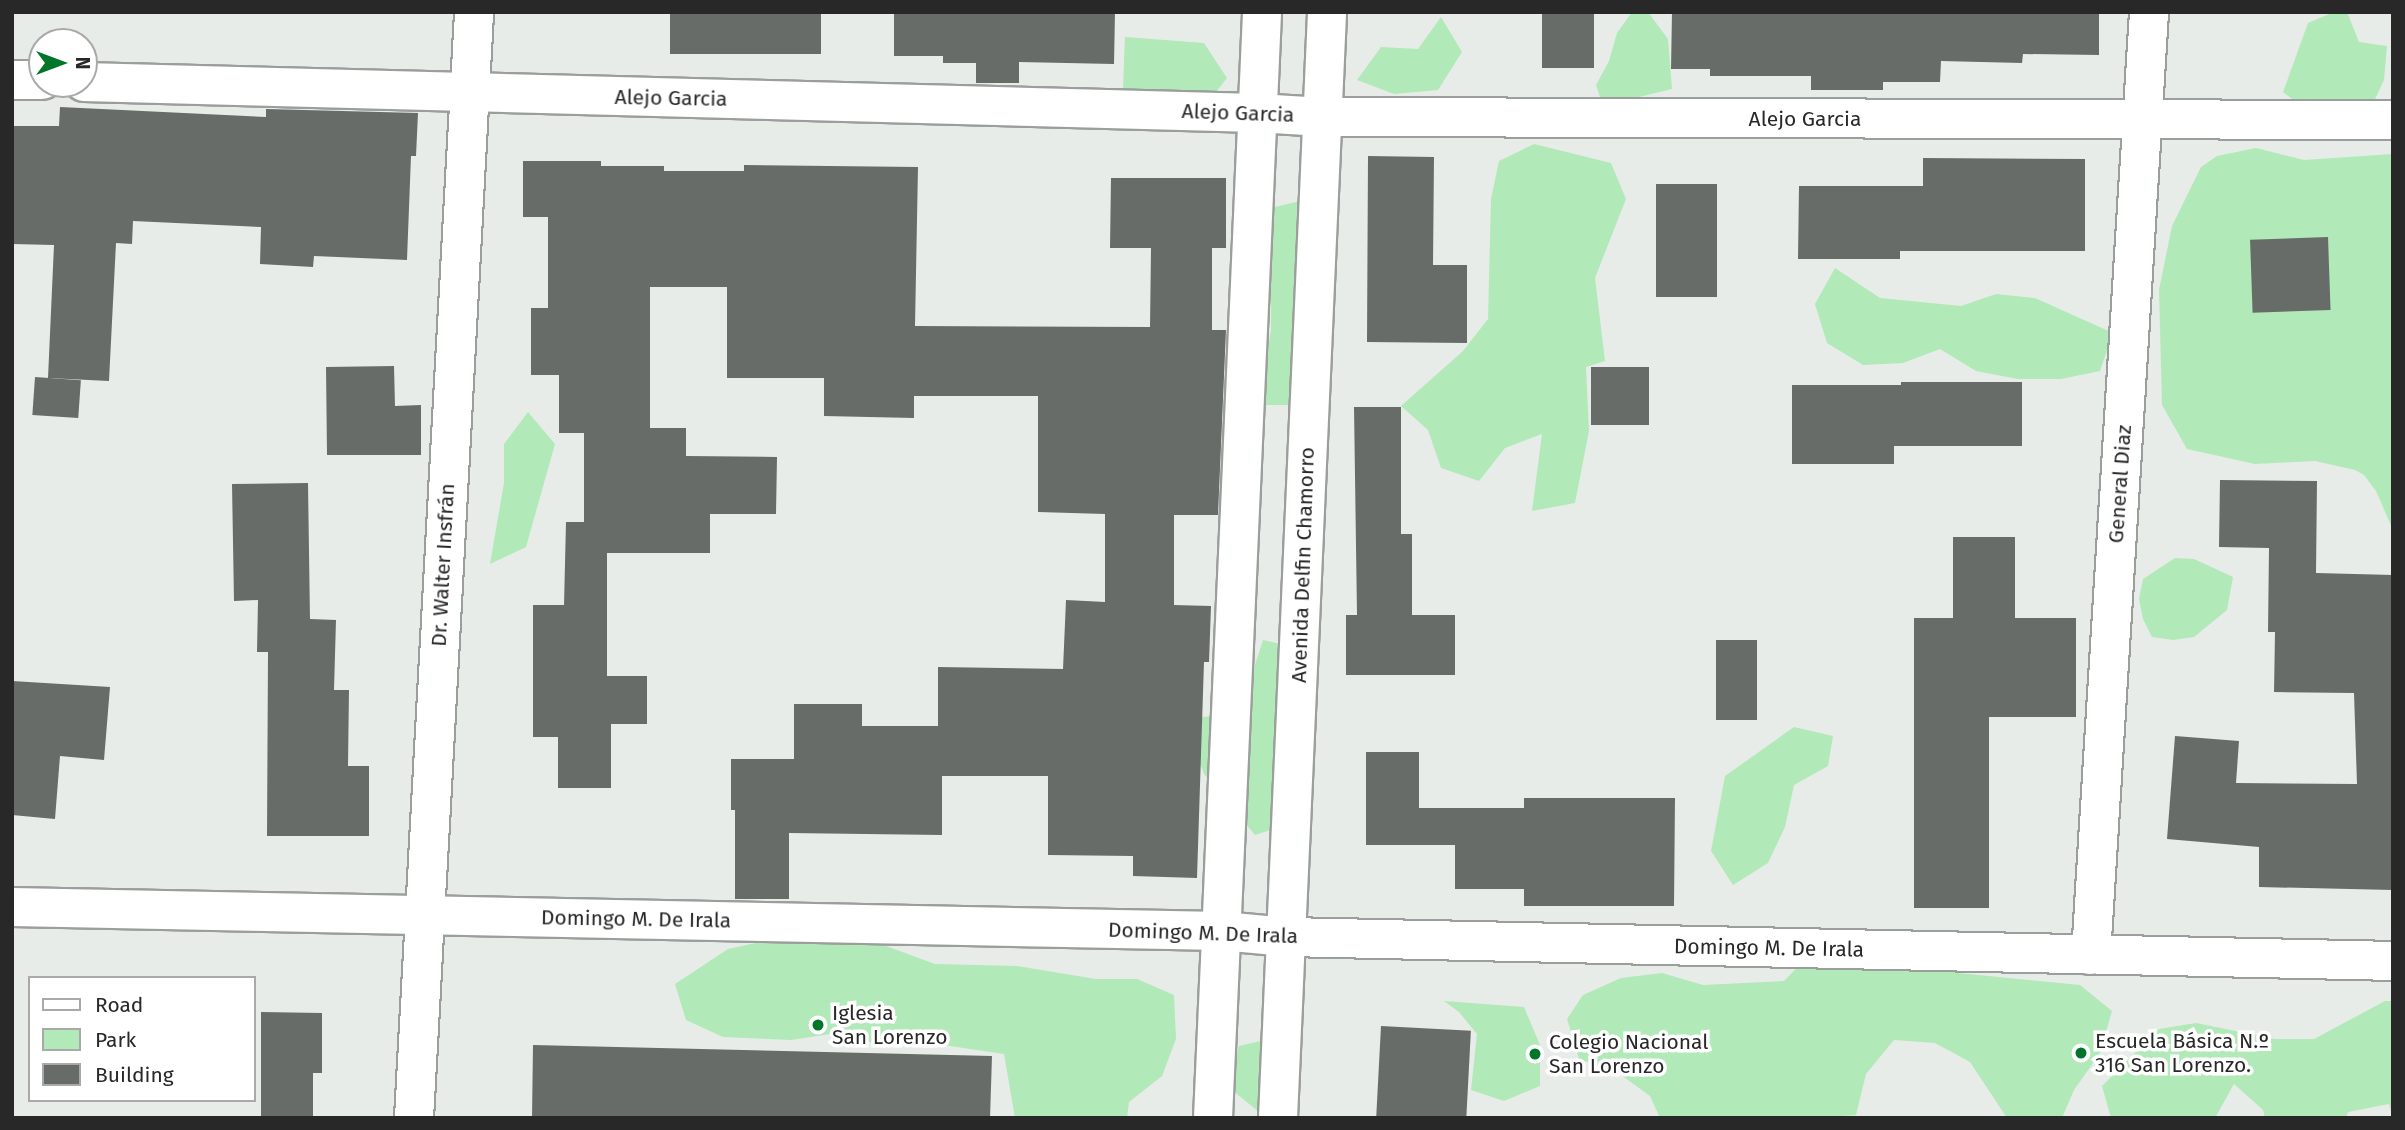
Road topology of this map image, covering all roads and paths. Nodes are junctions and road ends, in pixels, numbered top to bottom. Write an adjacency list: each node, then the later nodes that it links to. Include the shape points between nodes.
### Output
1 (474, 12): 6 (street, Dr. Walter Insfrán)
2 (1262, 12): 7 (street)
3 (1327, 12): 8 (street, Avenida Delfin Chamorro)
4 (2149, 12): 10 (street, General Diaz)
5 (98, 82): 6 (street, Alejo Garcia)
6 (468, 92): 7 (street, Alejo Garcia); 12 (street, Dr. Walter Insfrán)
7 (1257, 113): 8 (street, Alejo Garcia); 13 (street)
8 (1323, 117): 10 (street, Alejo Garcia); 14 (street, Avenida Delfin Chamorro)
9 (2393, 120): 10 (street, Alejo Garcia)
10 (2143, 121): 15 (street, General Diaz)
11 (12, 907): 12 (street, Domingo M. De Irala)
12 (424, 915): 13 (street, Domingo M. De Irala); 17 (street, Dr. Walter Insfrán)
13 (1222, 931): 14 (street, Domingo M. De Irala); 18 (street)
14 (1287, 937): 15 (street, Domingo M. De Irala); 19 (street, Avenida Delfin Chamorro)
15 (2091, 955): 16 (street, Domingo M. De Irala)
16 (2393, 961)
17 (414, 1118)
18 (1213, 1118)
19 (1278, 1118)

